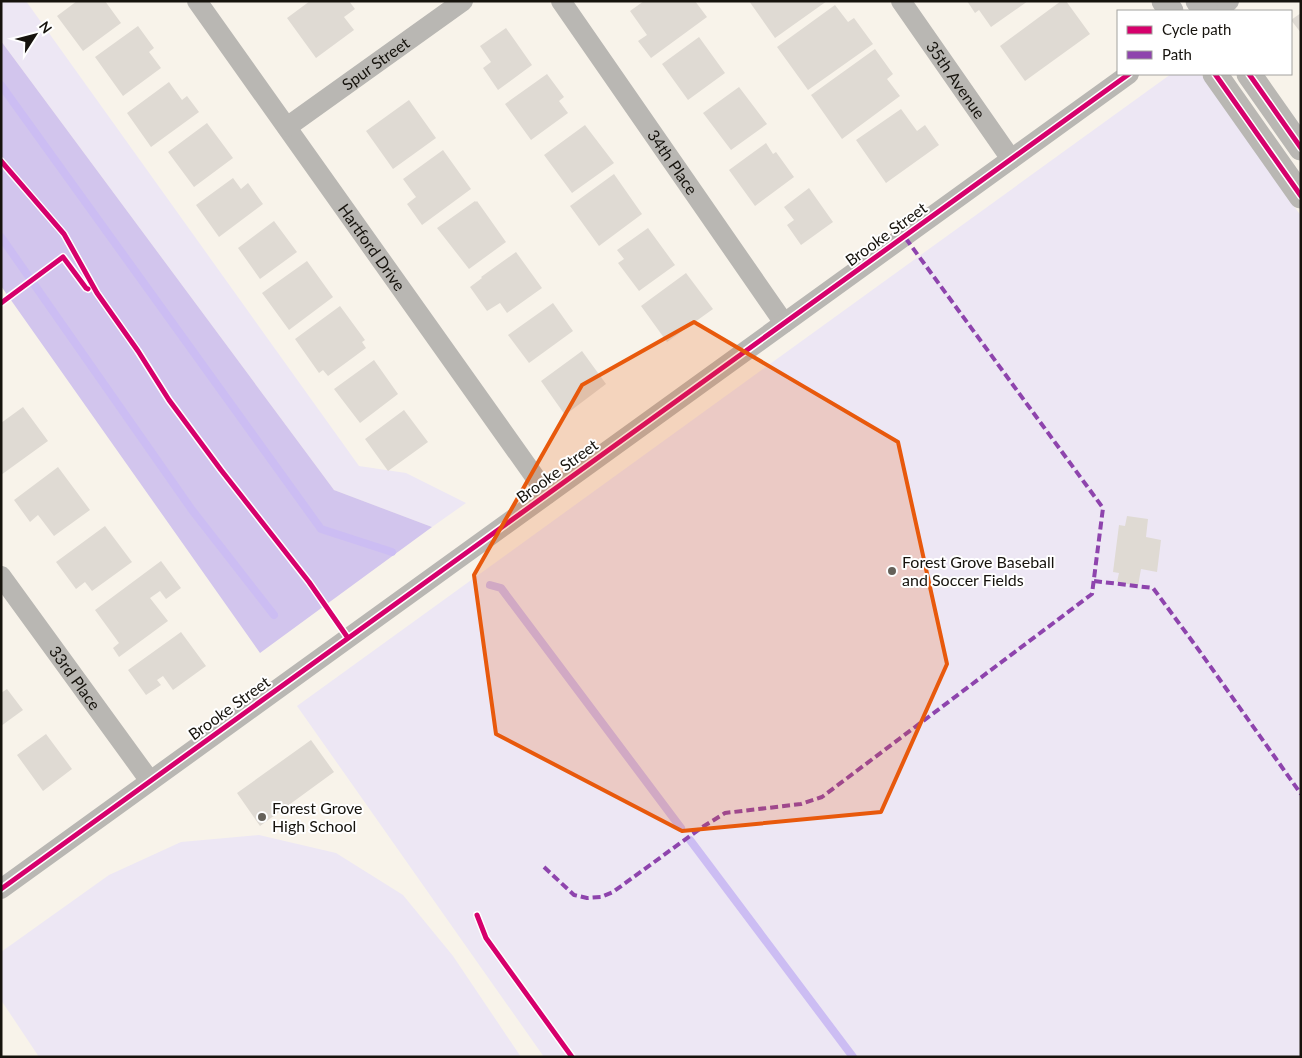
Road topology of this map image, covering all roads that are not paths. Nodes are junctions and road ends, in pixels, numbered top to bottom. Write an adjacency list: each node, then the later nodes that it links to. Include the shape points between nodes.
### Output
1 (197, 1): 10 (street, Hartford Drive)
2 (463, 1): 10 (street, Spur Street)
3 (561, 1): 14 (street, 34th Place)
4 (901, 1): 12 (street, 35th Avenue)
5 (1229, 1): 6 (street)
6 (1216, 10)
7 (1127, 75): 12 (street, Brooke Street)
8 (1216, 75): 13 (street)
9 (1250, 75): 11 (street)
10 (287, 127): 15 (street, Hartford Drive)
11 (1301, 148)
12 (1011, 158): 14 (street, Brooke Street)
13 (1301, 196)
14 (784, 323): 15 (street, Brooke Street)
15 (548, 494): 17 (street, Brooke Street)
16 (1, 576): 17 (street, 33rd Place)
17 (150, 781): 18 (street, Brooke Street)
18 (1, 890)

